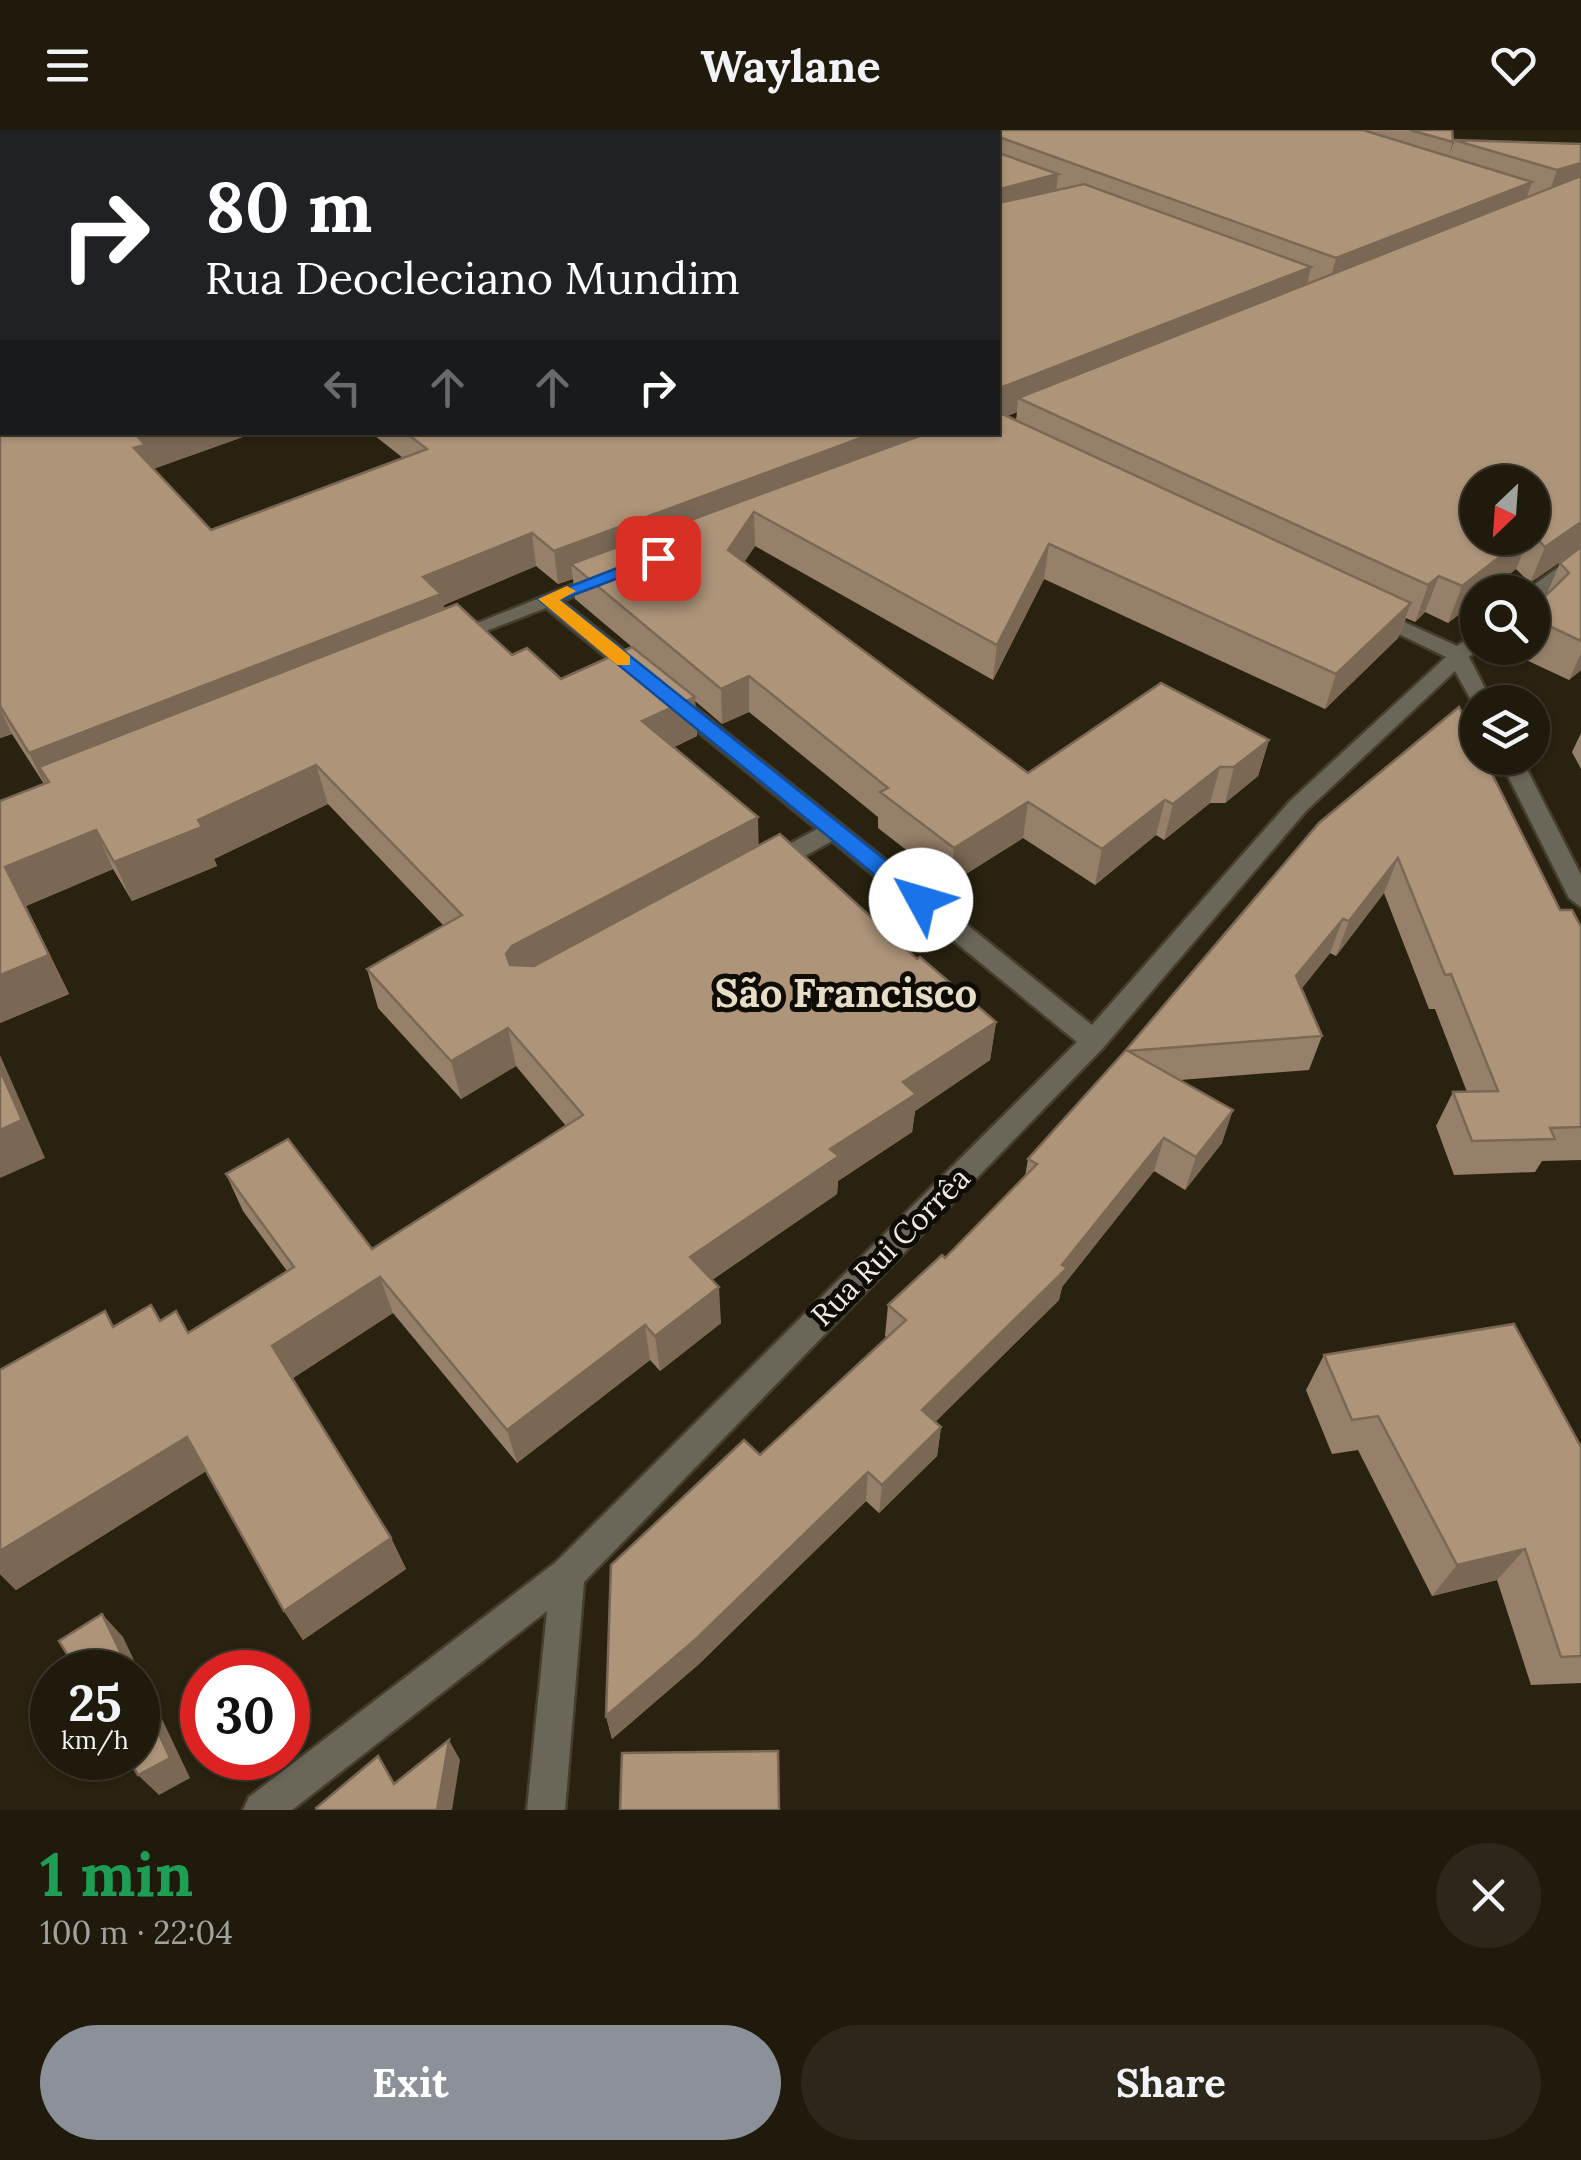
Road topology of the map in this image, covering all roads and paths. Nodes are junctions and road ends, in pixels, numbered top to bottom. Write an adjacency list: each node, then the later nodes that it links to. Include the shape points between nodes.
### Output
1 (1581, 556): 3 (street)
2 (621, 571): 4 (street)
3 (1550, 580)
4 (547, 599): 6 (street); 10 (street)
5 (1349, 603): 7 (street)
6 (438, 643)
7 (1460, 643)
8 (1460, 653): 13 (street, Rua Rui Corrêa, via 1298,806)
9 (1519, 775): 12 (street)
10 (834, 830): 11 (street); 13 (street)
11 (750, 876)
12 (1581, 898)
13 (1094, 1040): 14 (street, Rua Rui Corrêa)
14 (568, 1574): 15 (street, Rua Rui Corrêa); 16 (street)
15 (262, 1810)
16 (546, 1810)

